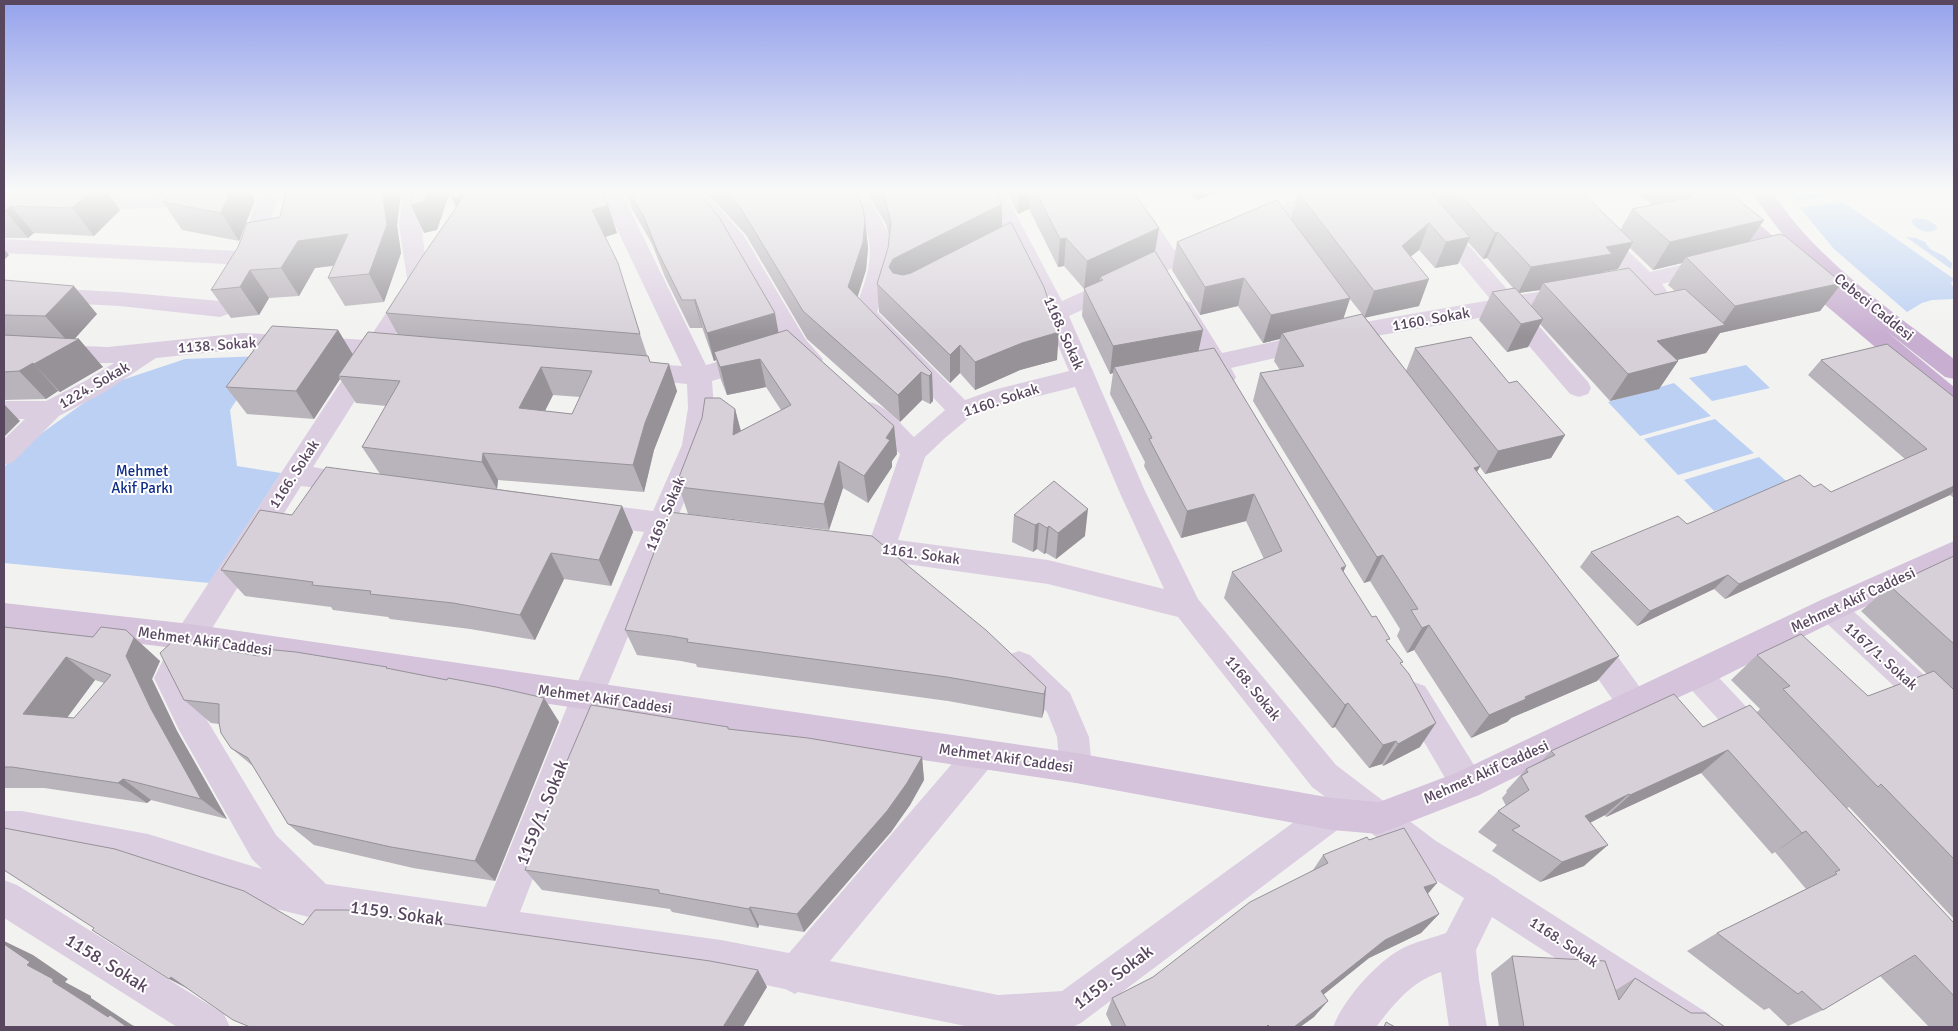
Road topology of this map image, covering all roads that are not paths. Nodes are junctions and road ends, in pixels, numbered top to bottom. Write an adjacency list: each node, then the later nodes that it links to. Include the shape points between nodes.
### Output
1 (250, 240): 19 (street)
2 (412, 240): 18 (street)
3 (634, 240): 38 (street, 1169. Sokak)
4 (735, 240): 27 (street)
5 (879, 240): 46 (street, via 878,277 865,314)
6 (1008, 240): 24 (street, 1168. Sokak)
7 (1152, 240): 16 (street)
8 (1219, 240): 16 (street)
9 (1452, 240): 21 (street)
10 (1604, 240): 17 (street)
11 (1763, 240): 15 (main road, Cebeci Caddesi)
12 (1800, 240): 35 (main road, Cebeci Caddesi, via 1831,272)
13 (4, 246): 19 (street)
14 (439, 248): 18 (street, 1166. Sokak)
15 (1774, 250): 17 (street, 1160. Sokak); 42 (main road, Cebeci Caddesi)
16 (1166, 276): 24 (street); 33 (street)
17 (1645, 280): 21 (street, 1160. Sokak); 23 (street)
18 (418, 282): 28 (street, 1166. Sokak)
19 (233, 283): 20 (street, via 120,299); 26 (street)
20 (4, 292)
21 (1508, 305): 25 (street, 1160. Sokak); 40 (street)
22 (1342, 308): 25 (street)
23 (1674, 308)
24 (1056, 313): 39 (street, 1168. Sokak)
25 (1359, 331): 32 (street); 33 (street, 1160. Sokak)
26 (190, 346): 28 (street, 1138. Sokak, via 243,341); 30 (street, 1138. Sokak)
27 (797, 346): 36 (street); 38 (street)
28 (375, 349): 31 (street, 1138. Sokak); 49 (street, 1166. Sokak)
29 (4, 350): 30 (street, 1138. Sokak, via 82,355)
30 (151, 351): 45 (street, 1224. Sokak)
31 (414, 352)
32 (1377, 355)
33 (1216, 364): 37 (street, 1160. Sokak); 43 (street)
34 (610, 369): 38 (street)
35 (1954, 370)
36 (826, 372)
37 (1170, 372)
38 (699, 376): 52 (street, 1169. Sokak, via 701,408 695,445)
39 (1092, 383): 46 (street, 1160. Sokak, via 993,400); 58 (street, 1168. Sokak)
40 (1579, 388)
41 (848, 392): 47 (street)
42 (1954, 400)
43 (1239, 401)
44 (4, 410): 45 (street, 1224. Sokak)
45 (50, 410): 48 (street)
46 (961, 411): 47 (street, 1160. Sokak)
47 (914, 452): 55 (street, 1160. Sokak)
48 (4, 455)
49 (294, 476): 50 (street); 62 (street, 1166. Sokak)
50 (381, 487)
51 (564, 511): 52 (street)
52 (661, 524): 53 (street); 66 (street, 1169. Sokak)
53 (730, 532)
54 (824, 542): 55 (street, 1161. Sokak)
55 (881, 548): 57 (street); 58 (street, 1161. Sokak, via 1048,572)
56 (1954, 552): 59 (main road, Mehmet Akif Caddesi)
57 (918, 579)
58 (1187, 607): 74 (street, 1168. Sokak, via 1324,776)
59 (1831, 609): 65 (main road, Mehmet Akif Caddesi); 68 (street, 1167/1. Sokak)
60 (4, 615): 62 (main road, Mehmet Akif Caddesi)
61 (1571, 615): 67 (street)
62 (190, 638): 66 (main road, Mehmet Akif Caddesi); 78 (street, 1166. Sokak, via 169,678 264,847)
63 (999, 646): 71 (street, via 1060,703 1073,737)
64 (1400, 674): 72 (street)
65 (1697, 675): 67 (main road, Mehmet Akif Caddesi); 70 (street)
66 (587, 697): 69 (main road, Mehmet Akif Caddesi); 79 (street, 1159/1. Sokak)
67 (1633, 703): 72 (main road, Mehmet Akif Caddesi)
68 (1954, 722)
69 (980, 755): 71 (main road, Mehmet Akif Caddesi); 81 (street)
70 (1778, 763)
71 (1076, 768): 73 (main road, Mehmet Akif Caddesi)
72 (1467, 784): 74 (main road, Mehmet Akif Caddesi)
73 (1332, 814): 74 (main road, Mehmet Akif Caddesi); 82 (street, 1159. Sokak, via 1068,1010)
74 (1380, 818): 76 (street, 1168. Sokak, via 1424,853)
75 (4, 827): 78 (street, 1159. Sokak, via 22,827 148,851)
76 (1486, 891): 80 (street); 86 (street, 1168. Sokak)
77 (4, 898): 83 (street, 1158. Sokak)
78 (317, 901): 79 (street, 1159. Sokak)
79 (496, 927): 81 (street, 1159. Sokak, via 721,958)
80 (1458, 948): 84 (street, via 1416,961 1384,986); 85 (street)
81 (795, 975): 82 (street, 1159. Sokak)
82 (1000, 1021)
83 (211, 1027)
84 (1352, 1027)
85 (1468, 1027)
86 (1696, 1027)

